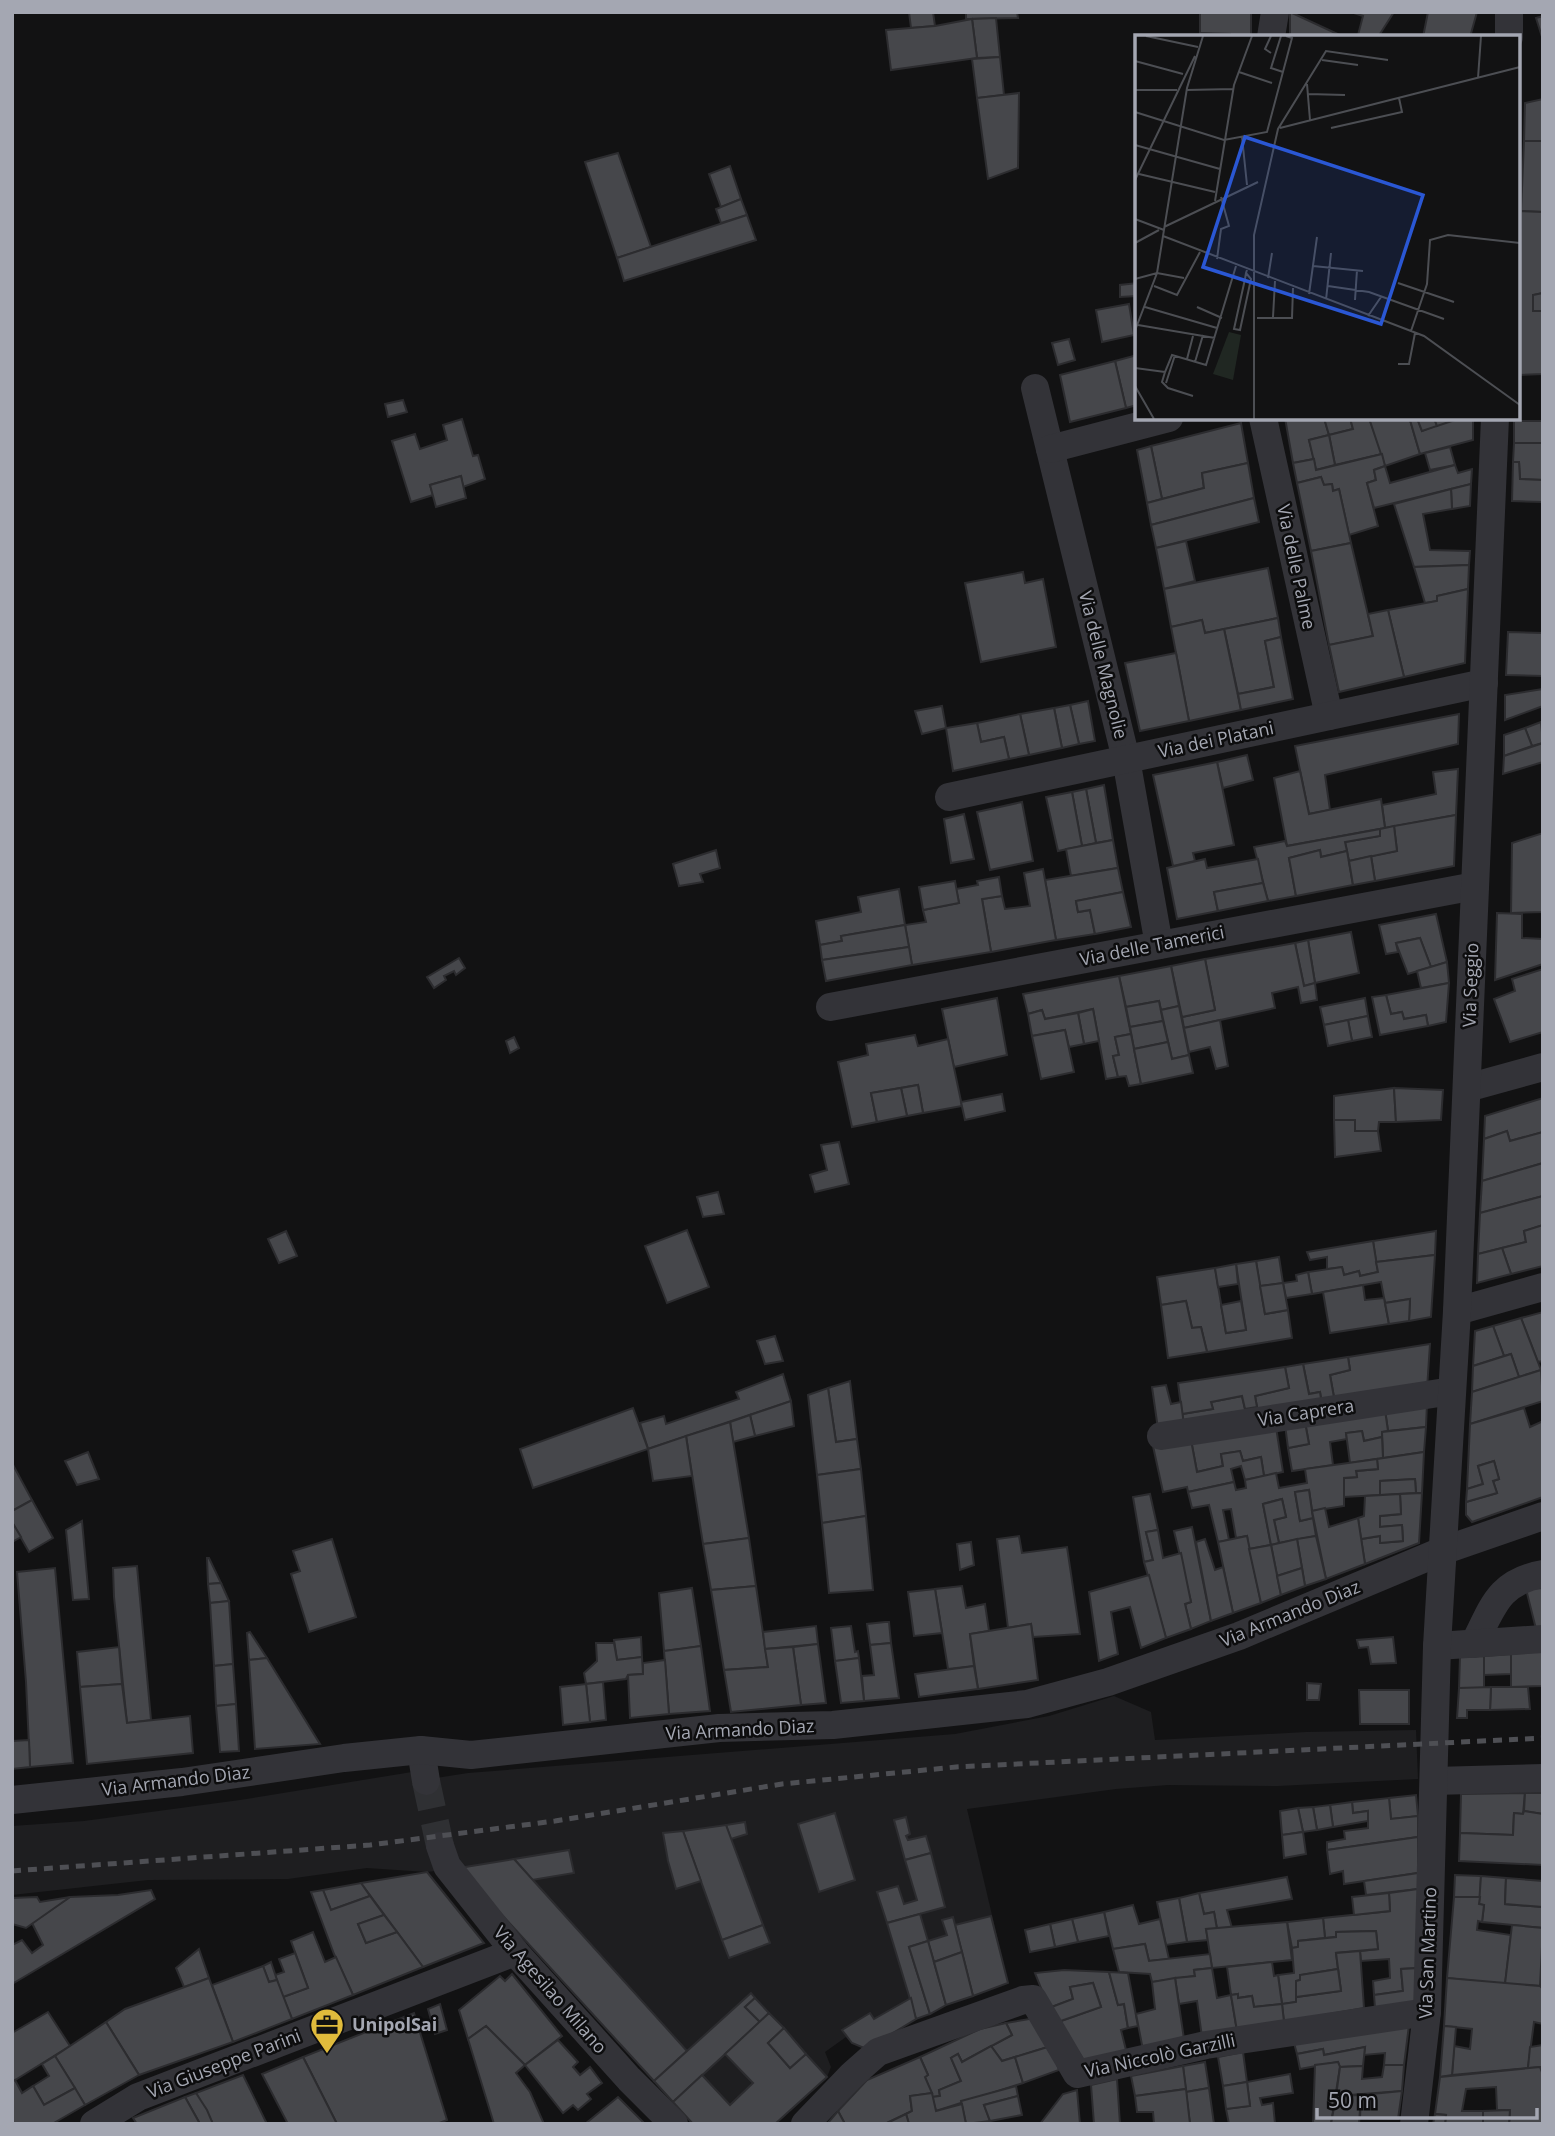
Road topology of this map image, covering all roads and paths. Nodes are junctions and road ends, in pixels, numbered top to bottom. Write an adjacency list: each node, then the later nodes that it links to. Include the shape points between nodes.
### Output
1 (1275, 12): 3 (street)
2 (1509, 12): 4 (street)
3 (1270, 35)
4 (1509, 35)
5 (1035, 388): 9 (street, Via delle Magnolie)
6 (1161, 420): 9 (street)
7 (1263, 420): 11 (street, Via delle Palme)
8 (1495, 420): 10 (street, Via Seggio)
9 (1050, 449): 12 (street, Via delle Magnolie)
10 (1484, 683): 11 (street, Via dei Platani); 14 (street, Via Seggio)
11 (1329, 716): 12 (street, Via dei Platani)
12 (1126, 759): 13 (street, Via dei Platani); 15 (street, Via delle Magnolie)
13 (949, 797)
14 (1475, 886): 15 (street, Via delle Tamerici); 18 (street, Via Seggio)
15 (1159, 945): 16 (street, Via delle Tamerici)
16 (830, 1007)
17 (1543, 1067): 18 (street)
18 (1467, 1088): 20 (street, Via Seggio)
19 (1543, 1287): 20 (street)
20 (1457, 1311): 21 (street, Via Seggio)
21 (1452, 1391): 22 (street, Via Caprera); 24 (street, Via Seggio)
22 (1161, 1436)
23 (1543, 1516): 24 (street, Via Armando Diaz)
24 (1442, 1551): 28 (street, Via Seggio); 29 (street, Via Armando Diaz, via 1239,1636 1108,1682 1027,1704 833,1725 719,1728 471,1755)
25 (1543, 1574): 27 (street, via 1523,1578 1500,1593)
26 (1543, 1639): 27 (street)
27 (1474, 1644): 28 (street)
28 (1437, 1646): 32 (street, Via San Martino)
29 (421, 1750): 31 (street); 33 (street, Via Armando Diaz)
30 (1543, 1778): 32 (street)
31 (426, 1781)
32 (1434, 1781): 36 (street, Via San Martino)
33 (12, 1800)
34 (440, 1846): 35 (street, Via Agesilao Milano, via 447,1866)
35 (515, 1951): 37 (street, Via Giuseppe Parini, via 138,2097); 38 (street, Via Agesilao Milano)
36 (1427, 2012): 39 (street, Via Niccolò Garzilli, via 1206,2045 1077,2074 1033,1999 1023,2000 878,2052); 40 (street, Via San Martino)
37 (94, 2124)
38 (674, 2124)
39 (805, 2124)
40 (1414, 2124)

